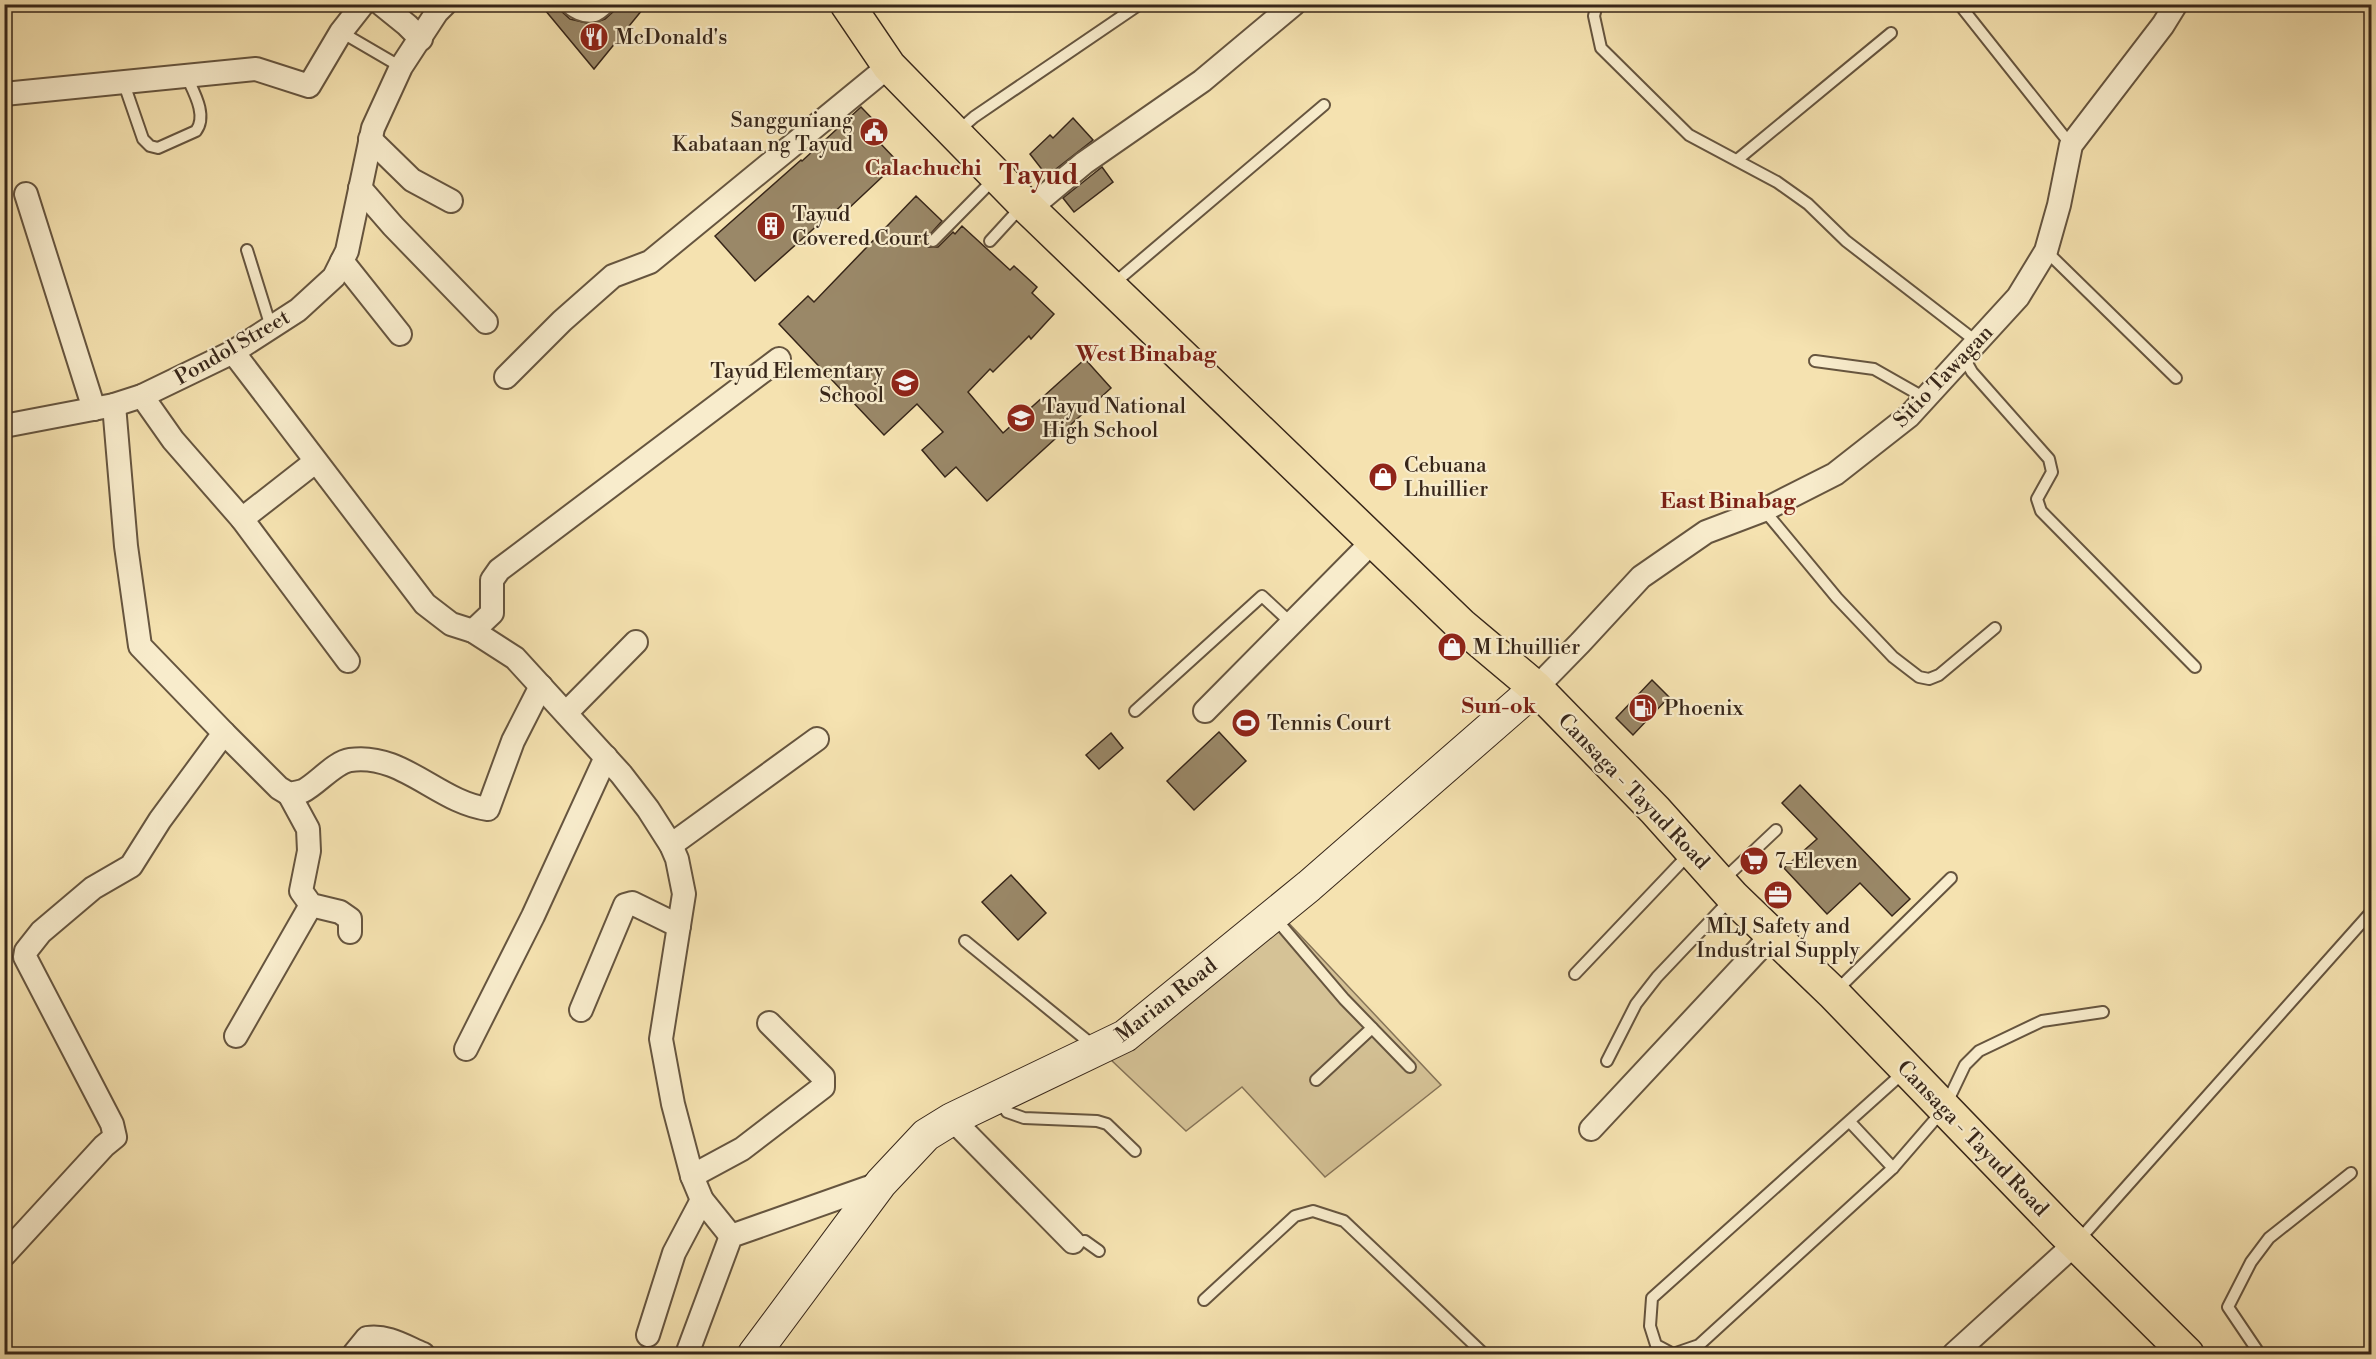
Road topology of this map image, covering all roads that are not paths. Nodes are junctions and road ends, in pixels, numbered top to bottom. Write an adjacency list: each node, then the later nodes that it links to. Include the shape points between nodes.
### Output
1 (363, 4): 12 (street)
2 (381, 4): 14 (street)
3 (564, 4): 4 (lane, via 580,16 595,16)
4 (611, 4)
5 (848, 4): 15 (highway, Cansaga - Tayud Road)
6 (1140, 4): 21 (lane)
7 (1294, 4): 29 (street, via 1202,81)
8 (1597, 4): 24 (lane, via 1594,16 1601,48 1689,135)
9 (1959, 4): 23 (lane)
10 (2176, 4): 23 (street, Sitio Tawagan)
11 (434, 7): 14 (street, Pondol Street)
12 (341, 32): 16 (lane); 17 (street, via 309,86 256,69)
13 (1892, 33): 24 (lane)
14 (421, 39): 16 (street, Pondol Street)
15 (889, 66): 21 (highway, Cansaga - Tayud Road); 43 (street, via 651,262 613,276)
16 (401, 67): 22 (street, Pondol Street)
17 (186, 75): 18 (street); 18 (lane, via 198,104 200,126 158,148 143,139)
18 (123, 81): 19 (street)
19 (4, 94)
20 (1324, 105): 35 (lane)
21 (955, 134): 25 (highway, Cansaga - Tayud Road)
22 (370, 139): 26 (street, Pondol Street); 28 (street, via 412,180)
23 (2070, 145): 33 (street, Sitio Tawagan)
24 (1737, 160): 39 (lane, via 1808,204)
25 (997, 176): 29 (highway, Cansaga - Tayud Road); 30 (lane)
26 (360, 188): 34 (street, Pondol Street); 36 (street)
27 (26, 194): 47 (street)
28 (451, 201)
29 (1026, 207): 31 (lane); 35 (highway, Cansaga - Tayud Road)
30 (933, 241)
31 (990, 241)
32 (247, 250): 37 (lane)
33 (2046, 251): 39 (street, Sitio Tawagan, via 2018,297); 44 (lane)
34 (342, 261): 37 (street, Pondol Street, via 334,277 298,310); 38 (street)
35 (1110, 288): 52 (highway, Cansaga - Tayud Road)
36 (486, 321)
37 (271, 327): 40 (street, Pondol Street)
38 (400, 334)
39 (1970, 349): 46 (street, Sitio Tawagan); 58 (lane, via 1972,372 2049,459 2052,472 2037,499 2041,511)
40 (232, 352): 45 (street, Pondol Street); 49 (street)
41 (779, 359): 55 (street, via 499,570 492,580 492,612)
42 (1815, 361): 46 (lane, via 1874,369)
43 (506, 377)
44 (2176, 378)
45 (142, 396): 47 (street, Pondol Street); 51 (street, via 172,440)
46 (1925, 398): 50 (street, Sitio Tawagan, via 1909,416 1835,474)
47 (104, 407): 48 (street, Pondol Street); 64 (street, via 140,646)
48 (4, 426)
49 (315, 462): 51 (street); 55 (street, via 425,604 451,624)
50 (1764, 510): 54 (lane, via 1837,598 1893,657 1919,677 1939,675); 60 (street, Sitio Tawagan, via 1706,532 1641,577)
51 (242, 519): 57 (street)
52 (1373, 541): 53 (street); 60 (highway, Cansaga - Tayud Road, via 1461,625)
53 (1291, 623): 61 (lane, via 1262,596); 62 (street)
54 (1995, 628)
55 (473, 631): 59 (street, via 515,658)
56 (636, 642): 63 (street)
57 (348, 661)
58 (2195, 667)
59 (541, 686): 63 (street); 67 (street, via 513,741 488,809 471,807 418,777 364,759 347,760 303,791)
60 (1536, 688): 70 (highway, Cansaga - Tayud Road); 75 (street, Marian Road)
61 (1135, 711)
62 (1204, 711)
63 (566, 713): 66 (street)
64 (224, 733): 67 (street); 80 (street, via 131,866 93,888 41,932)
65 (817, 739): 69 (street)
66 (606, 757): 69 (street); 89 (street)
67 (289, 794): 73 (street, via 308,829 309,851 301,891)
68 (1776, 830): 72 (lane)
69 (671, 845): 76 (street, via 684,894)
70 (1692, 850): 72 (highway, Cansaga - Tayud Road); 82 (lane)
71 (1951, 878): 83 (lane)
72 (1727, 890): 78 (highway, Cansaga - Tayud Road); 91 (lane, via 1636,1004)
73 (311, 905): 77 (street, via 340,912 350,919); 88 (street)
74 (2372, 911): 108 (lane)
75 (1273, 916): 87 (lane); 90 (street, Marian Road, via 1125,1036)
76 (679, 926): 84 (street, via 632,903 625,905); 103 (street, via 661,1039)
77 (350, 932)
78 (1773, 934): 83 (highway, Cansaga - Tayud Road); 99 (street)
79 (964, 941): 90 (lane)
80 (26, 951): 81 (street); 110 (street, via 25,957 112,1124 115,1137)
81 (4, 962)
82 (1575, 974)
83 (1833, 993): 93 (highway, Cansaga - Tayud Road)
84 (581, 1010)
85 (2103, 1012): 96 (lane, via 2042,1021 1979,1051 1965,1065)
86 (769, 1023): 103 (street, via 823,1077 823,1087 742,1149)
87 (1372, 1028): 92 (lane); 94 (lane)
88 (236, 1036)
89 (466, 1049)
90 (1098, 1049): 95 (street, Marian Road)
91 (1607, 1061)
92 (1410, 1066)
93 (1907, 1069): 96 (highway, Cansaga - Tayud Road); 98 (lane)
94 (1316, 1080)
95 (998, 1097): 97 (street, Marian Road); 100 (lane, via 1007,1112 1024,1118 1107,1124)
96 (1944, 1109): 101 (lane); 108 (highway, Cansaga - Tayud Road)
97 (952, 1119): 104 (street, Marian Road, via 926,1135); 107 (street)
98 (1851, 1122): 101 (lane); 101 (lane, via 1652,1298 1650,1326 1656,1345 1673,1354 1699,1345)
99 (1591, 1129)
100 (1135, 1151)
101 (1893, 1168)
102 (2351, 1173): 121 (lane, via 2269,1238 2238,1285 2228,1307 2257,1350)
103 (692, 1176): 105 (street)
104 (880, 1183): 106 (street); 117 (street, Marian Road)
105 (702, 1200): 106 (street); 112 (street, via 674,1253)
106 (731, 1236): 116 (street)
107 (1073, 1242): 109 (lane, via 1084,1241)
108 (2076, 1243): 119 (street); 120 (highway, Cansaga - Tayud Road)
109 (1099, 1251)
110 (4, 1256)
111 (1204, 1300): 118 (lane, via 1295,1216 1313,1211 1344,1221)
112 (648, 1335)
113 (2372, 1350): 122 (lane)
114 (354, 1354): 115 (street, via 367,1338 377,1337)
115 (423, 1354)
116 (687, 1354)
117 (754, 1354)
118 (1484, 1354)
119 (1953, 1354)
120 (2187, 1354)
121 (2252, 1354)
122 (2366, 1354)

